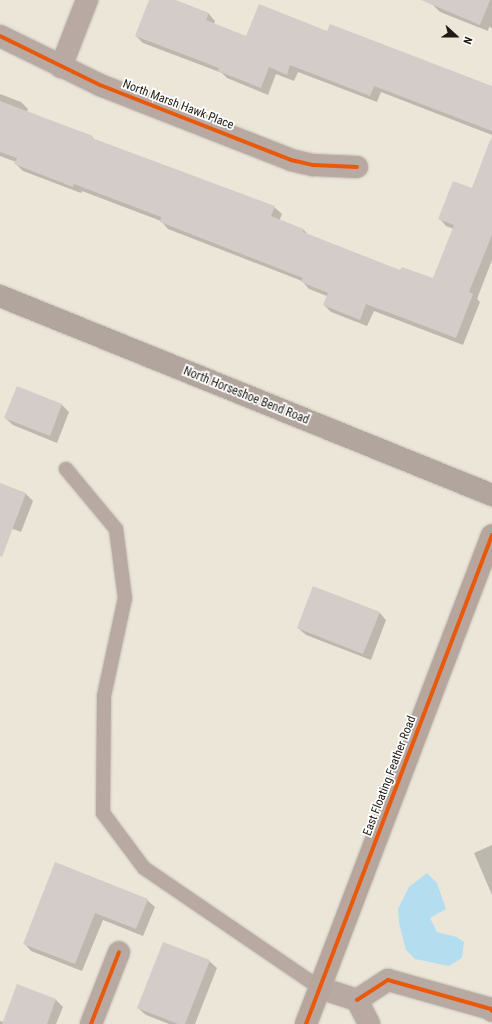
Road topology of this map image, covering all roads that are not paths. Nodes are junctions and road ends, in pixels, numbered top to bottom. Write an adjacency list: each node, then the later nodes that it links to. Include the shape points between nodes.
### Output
1 (87, 0): 3 (street)
2 (0, 36): 3 (street, North Marsh Hawk Place)
3 (61, 67): 4 (street, North Marsh Hawk Place, via 100,85 291,160 313,165)
4 (357, 166)
5 (0, 296): 7 (highway, North Horseshoe Bend Road)
6 (66, 469): 10 (lane, via 116,529 125,598 104,696 103,813 144,868)
7 (492, 495)
8 (492, 536): 10 (street, East Floating Feather Road)
9 (119, 952): 13 (street)
10 (320, 988): 11 (street); 14 (street, East Floating Feather Road)
11 (357, 1000): 12 (street, via 388,980); 15 (street)
12 (492, 1011)
13 (92, 1024)
14 (306, 1024)
15 (369, 1024)

